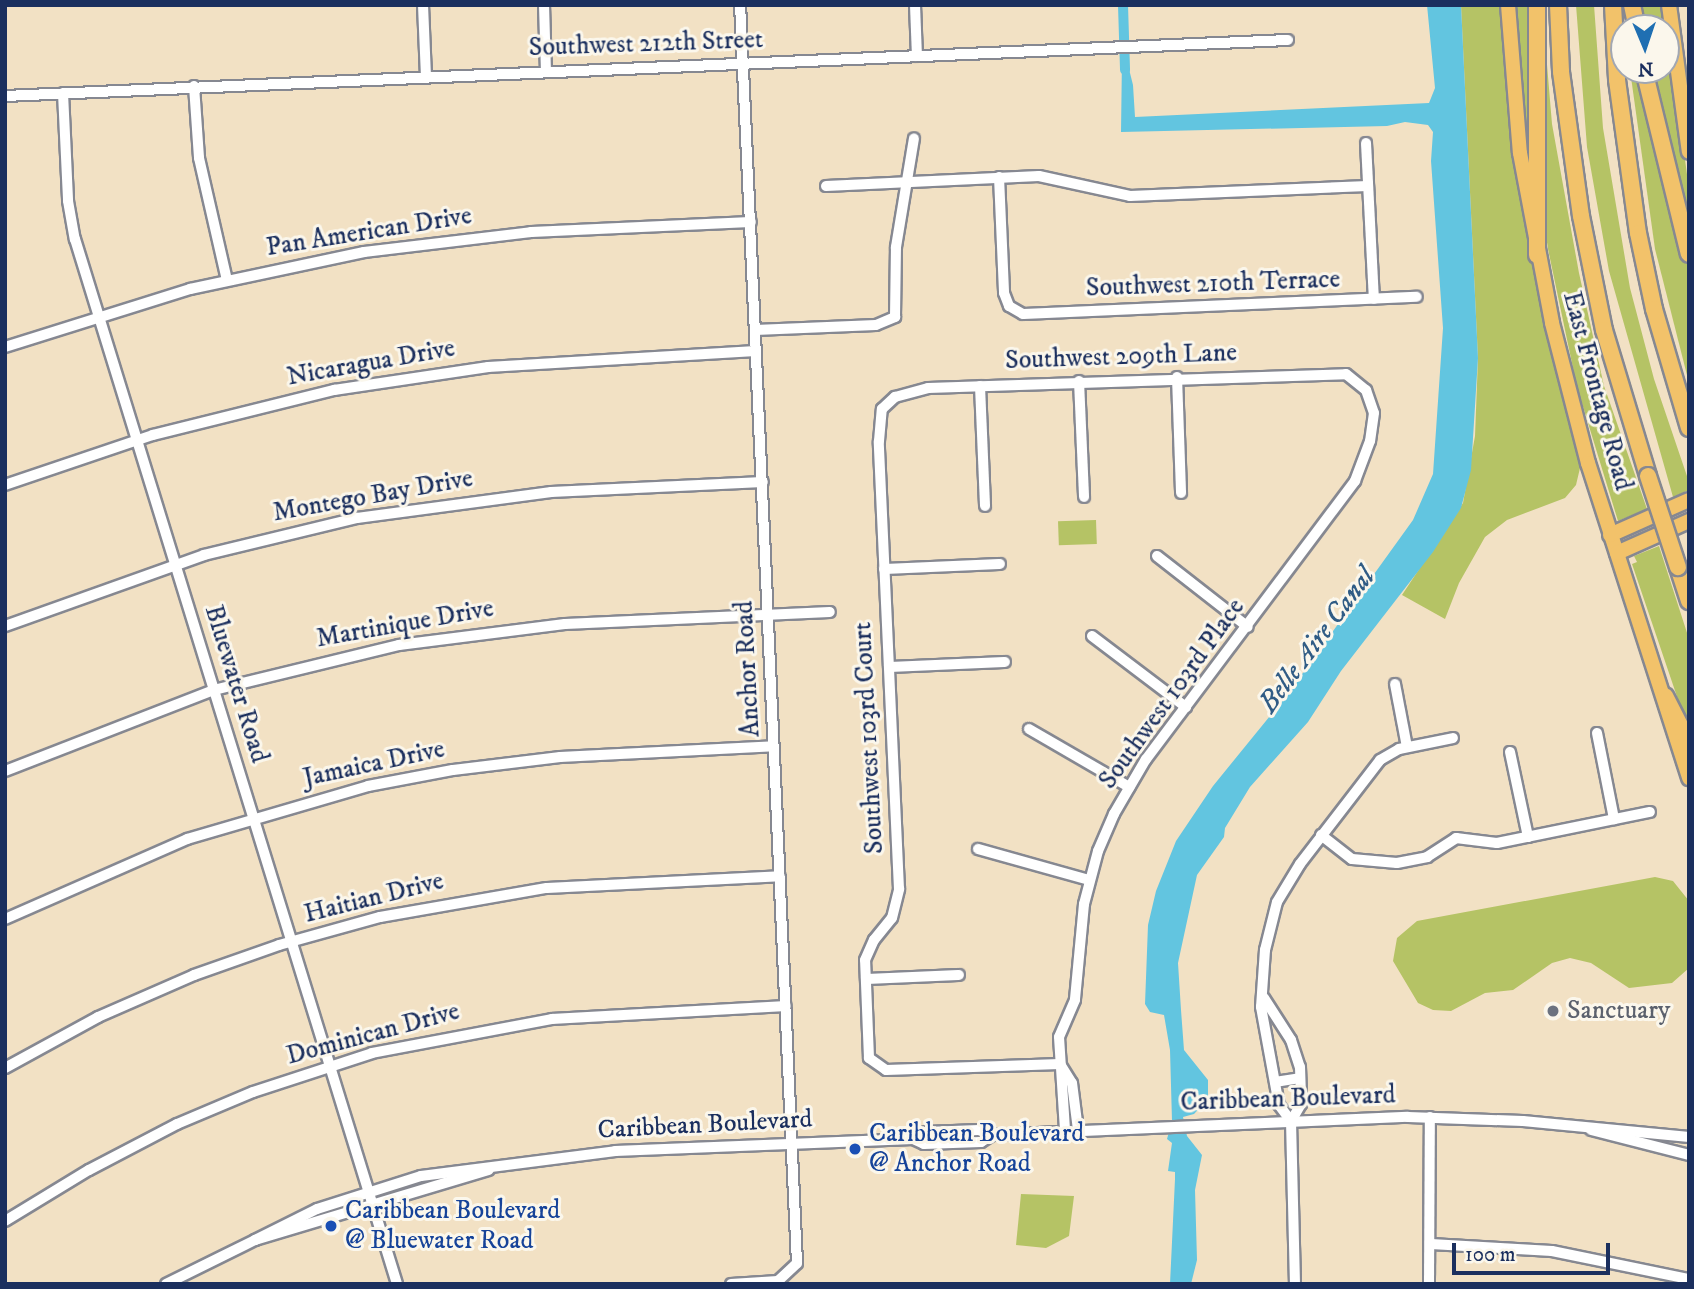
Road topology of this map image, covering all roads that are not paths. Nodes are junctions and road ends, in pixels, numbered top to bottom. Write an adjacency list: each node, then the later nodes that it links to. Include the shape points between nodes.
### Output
1 (423, 5): 14 (street)
2 (544, 5): 13 (street)
3 (740, 5): 12 (street, Anchor Road)
4 (915, 5): 11 (street)
5 (1508, 5): 28 (main road, East Frontage Road, via 1520,153)
6 (1537, 5): 28 (highway)
7 (1558, 5): 56 (highway, bridge, via 1561,72 1580,216 1604,330)
8 (1613, 5): 41 (highway, via 1617,80 1639,233 1654,309)
9 (1669, 5): 21 (main road)
10 (1288, 40): 11 (street, Southwest 212th Street)
11 (917, 56): 12 (street, Southwest 212th Street)
12 (743, 63): 13 (street, Southwest 212th Street); 26 (street, Anchor Road)
13 (546, 71): 14 (street, Southwest 212th Street)
14 (426, 77): 16 (street, Southwest 212th Street)
15 (1647, 84): 27 (highway)
16 (194, 86): 17 (street, Southwest 212th Street); 29 (street, via 199,158)
17 (63, 93): 18 (street, Southwest 212th Street); 32 (street, Bluewater Road, via 70,217)
18 (5, 96)
19 (914, 138): 23 (street)
20 (1366, 144): 25 (street)
21 (1689, 152)
22 (999, 177): 23 (street); 25 (street, via 1050,177 1122,196); 31 (street, Southwest 210th Terrace, via 1004,287 1013,309 1030,314)
23 (908, 182): 24 (street); 33 (street, via 896,247 897,310 888,322)
24 (826, 186)
25 (1368, 187): 31 (street)
26 (751, 222): 29 (street, Pan American Drive, via 489,236 364,252); 33 (street, Anchor Road)
27 (1689, 254)
28 (1537, 255): 50 (main road, East Frontage Road)
29 (227, 280): 32 (street, Pan American Drive)
30 (1417, 298): 31 (street, Southwest 210th Terrace)
31 (1374, 299)
32 (99, 314): 34 (street, Pan American Drive); 42 (street, Bluewater Road)
33 (755, 330): 35 (street, Anchor Road)
34 (5, 347)
35 (756, 351): 42 (street, Nicaragua Drive, via 446,372 314,394); 43 (street, Anchor Road)
36 (1177, 377): 37 (street, Southwest 209th Lane, via 1326,371); 38 (street, Southwest 209th Lane); 45 (street)
37 (1356, 379): 60 (street, Southwest 103rd Place, via 1369,395 1374,417 1360,472 1342,504)
38 (1079, 382): 39 (street, Southwest 209th Lane); 46 (street)
39 (980, 386): 40 (street, Southwest 209th Lane, via 922,389); 48 (street)
40 (889, 401): 55 (street, Southwest 103rd Court, via 880,414 878,430)
41 (1689, 428)
42 (136, 440): 44 (street, Nicaragua Drive); 53 (street, Bluewater Road)
43 (763, 482): 53 (street, Montego Bay Drive, via 551,492 447,504 278,535); 58 (street, Anchor Road)
44 (5, 485)
45 (1181, 493)
46 (1083, 497)
47 (1689, 500): 50 (main road)
48 (985, 506)
49 (1689, 522): 51 (main road)
50 (1610, 534): 51 (main road, East Frontage Road)
51 (1617, 553): 66 (main road, East Frontage Road)
52 (1157, 556): 60 (street)
53 (175, 564): 59 (street, Montego Bay Drive); 65 (street, Bluewater Road)
54 (1000, 564): 55 (street)
55 (884, 569): 63 (street, Southwest 103rd Court)
56 (1689, 601)
57 (830, 612): 58 (street, Martinique Drive)
58 (768, 614): 65 (street, Martinique Drive, via 590,622 475,633 362,652); 72 (street, Anchor Road)
59 (5, 626)
60 (1248, 627): 67 (street, Southwest 103rd Place)
61 (1092, 636): 67 (street)
62 (1005, 662): 63 (street)
63 (889, 667): 89 (street, Southwest 103rd Court, via 899,897 892,918 867,954)
64 (1395, 684): 73 (street)
65 (214, 690): 75 (street, Martinique Drive); 79 (street, Bluewater Road)
66 (1665, 696): 71 (highway); 76 (main road, East Frontage Road)
67 (1186, 707): 77 (street, Southwest 103rd Place)
68 (1029, 729): 77 (street)
69 (1597, 733): 80 (street)
70 (1453, 738): 73 (street)
71 (1689, 743)
72 (774, 746): 79 (street, Jamaica Drive, via 600,754 465,768 368,786); 84 (street, Anchor Road)
73 (1408, 747): 81 (street, via 1380,760)
74 (1510, 752): 82 (street)
75 (5, 771)
76 (1689, 778)
77 (1129, 788): 85 (street, Southwest 103rd Place, via 1108,826)
78 (1650, 812): 80 (street)
79 (253, 817): 86 (street, Jamaica Drive, via 108,870); 87 (street, Bluewater Road)
80 (1615, 819): 82 (street)
81 (1321, 835): 82 (street, via 1352,859 1390,863 1427,857 1456,838 1494,843); 90 (street, via 1277,902 1265,950)
82 (1528, 837)
83 (978, 849): 85 (street)
84 (780, 876): 87 (street, Haitian Drive, via 498,894 380,917); 91 (street, Anchor Road)
85 (1089, 880): 92 (street, Southwest 103rd Place, via 1075,1000 1059,1037)
86 (5, 919)
87 (291, 941): 93 (street, Bluewater Road); 94 (street, Haitian Drive, via 126,1004)
88 (959, 975): 89 (street)
89 (866, 979): 92 (street, Southwest 103rd Court, via 868,1053 874,1065 890,1070)
90 (1264, 998): 95 (street, via 1294,1046); 96 (street, via 1265,1044)
91 (786, 1006): 93 (street, Dominican Drive, via 511,1024); 103 (street, Anchor Road)
92 (1060, 1064): 100 (street, Southwest 103rd Place, via 1072,1083); 101 (street, Southwest 103rd Place)
93 (330, 1065): 105 (street, Bluewater Road); 106 (street, Dominican Drive, via 166,1129)
94 (5, 1068)
95 (1300, 1078): 96 (street); 98 (street, via 1301,1104)
96 (1275, 1082): 98 (street, via 1279,1105)
97 (1430, 1117): 98 (street, Caribbean Boulevard); 99 (street, Caribbean Boulevard); 107 (street)
98 (1291, 1122): 100 (street, Caribbean Boulevard); 112 (street)
99 (1586, 1128): 102 (street, Caribbean Boulevard); 104 (street, Caribbean Boulevard)
100 (1078, 1130): 101 (street, Caribbean Boulevard)
101 (1065, 1131): 103 (street, Caribbean Boulevard, via 926,1132 913,1139)
102 (1689, 1137)
103 (791, 1143): 105 (street, Caribbean Boulevard, via 615,1151 500,1166); 111 (street, Anchor Road, via 797,1259 793,1272 778,1281)
104 (1689, 1155)
105 (370, 1196): 109 (street, Caribbean Boulevard, via 256,1240); 110 (street, Bluewater Road)
106 (5, 1221)
107 (1432, 1244): 108 (street, via 1552,1251); 113 (street)
108 (1689, 1279)
109 (166, 1284)
110 (397, 1284)
111 (731, 1284)
112 (1295, 1284)
113 (1429, 1284)

